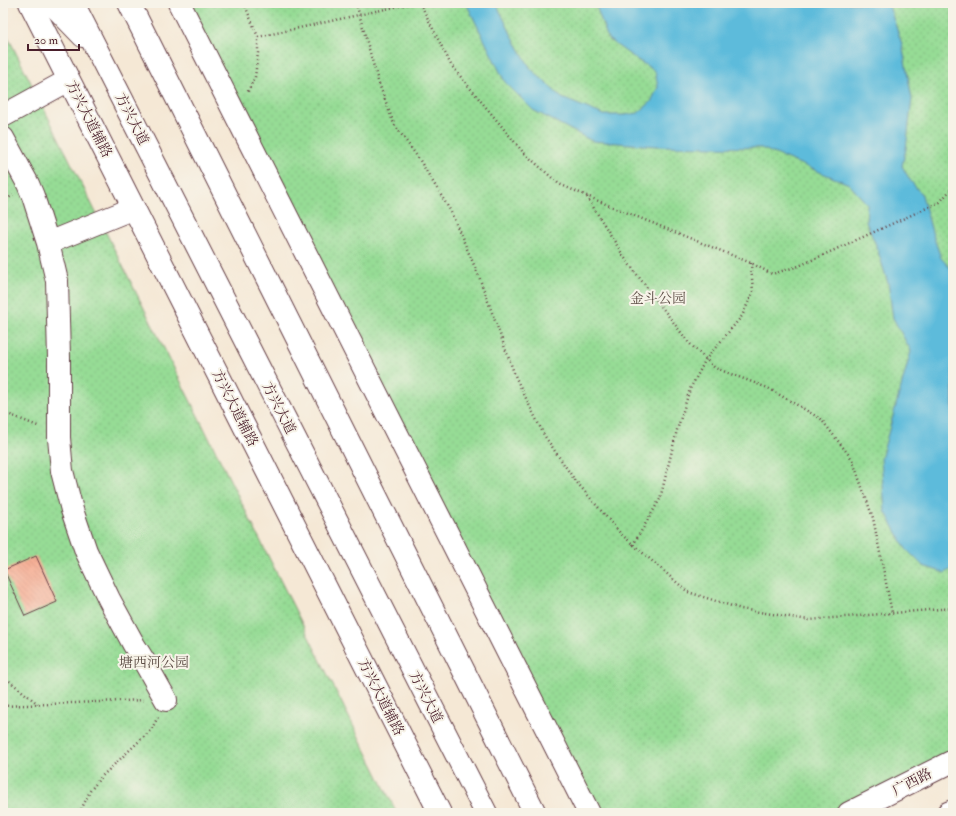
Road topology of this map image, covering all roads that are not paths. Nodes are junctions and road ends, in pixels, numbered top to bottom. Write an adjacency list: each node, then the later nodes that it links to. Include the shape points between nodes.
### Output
1 (30, 3): 9 (main road, 方兴大道辅路)
2 (53, 3): 8 (main road)
3 (73, 3): 8 (main road, 方兴大道)
4 (129, 3): 7 (main road)
5 (145, 3): 7 (main road)
6 (179, 3): 20 (main road)
7 (152, 49): 19 (main road)
8 (99, 54): 18 (main road, 方兴大道)
9 (69, 80): 10 (main road); 12 (main road, 方兴大道辅路)
10 (3, 116)
11 (3, 138): 13 (main road, via 28,184)
12 (134, 208): 13 (main road); 17 (main road, 方兴大道辅路)
13 (48, 243): 14 (main road, via 57,281 59,434 62,471 72,510 86,551 109,599)
14 (166, 700)
15 (953, 761): 21 (main road, 广西路)
16 (953, 811): 22 (main road)
17 (440, 813)
18 (486, 813)
19 (535, 813)
20 (589, 813)
21 (849, 813)
22 (948, 813)

